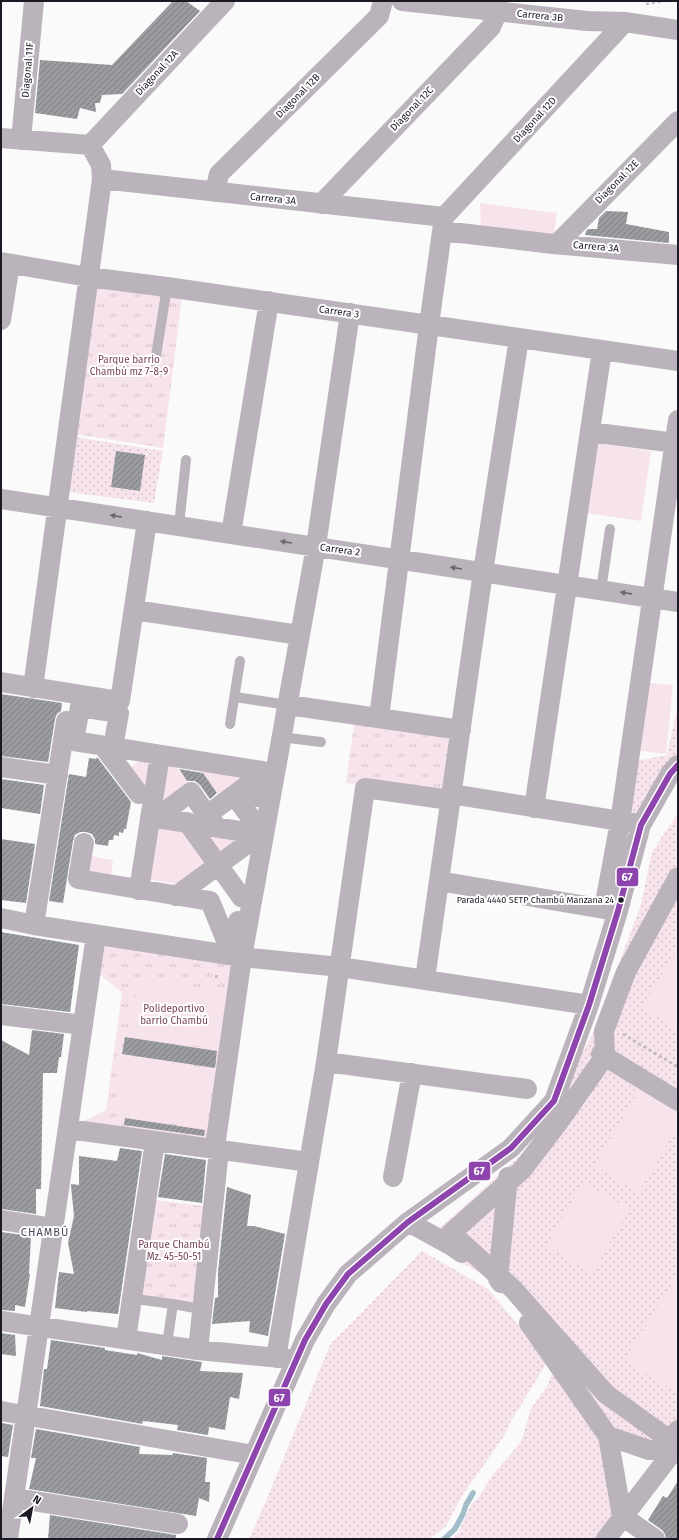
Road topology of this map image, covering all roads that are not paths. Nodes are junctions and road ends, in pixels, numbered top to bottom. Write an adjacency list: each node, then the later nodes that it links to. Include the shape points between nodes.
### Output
1 (34, 1): 10 (street, Diagonal 11F)
2 (224, 1): 11 (street, Diagonal 12A)
3 (383, 1): 13 (street, Diagonal 12B, via 379,16 219,174)
4 (402, 1): 5 (street, Carrera 3B)
5 (498, 11): 6 (street, Carrera 3B, via 587,21); 14 (street, Diagonal 12C, via 491,27)
6 (625, 22): 7 (street, Carrera 3B); 15 (street, Diagonal 12D)
7 (678, 30)
8 (678, 121): 16 (street, Diagonal 12E)
9 (1, 138): 10 (street)
10 (21, 140): 11 (street)
11 (90, 145): 12 (street, via 100,165)
12 (102, 179): 13 (street, Carrera 3A); 19 (street)
13 (215, 192): 14 (street, Carrera 3A)
14 (321, 204): 15 (street, Carrera 3A)
15 (444, 224): 16 (street, Carrera 3A); 24 (street)
16 (557, 244): 17 (street, Carrera 3A)
17 (676, 253)
18 (5, 263): 19 (street, Carrera 3); 23 (street)
19 (88, 277): 20 (street, Carrera 3); 34 (street)
20 (167, 287): 21 (street, Carrera 3); 27 (lane)
21 (269, 301): 22 (street, Carrera 3); 38 (street)
22 (350, 314): 24 (street, Carrera 3); 39 (street)
23 (1, 320)
24 (429, 325): 25 (street, Carrera 3); 40 (street)
25 (519, 338): 26 (street, Carrera 3); 41 (street)
26 (602, 350): 28 (street, Carrera 3); 30 (street)
27 (155, 362)
28 (678, 362)
29 (678, 420): 31 (street)
30 (590, 432): 31 (street); 42 (street)
31 (675, 443): 44 (street)
32 (186, 460): 36 (lane)
33 (1, 499): 34 (street, Carrera 2)
34 (58, 507): 35 (street, Carrera 2, one-way to 34); 50 (street)
35 (147, 521): 36 (street, Carrera 2); 46 (street)
36 (179, 526): 38 (street, Carrera 2)
37 (610, 529): 43 (lane)
38 (231, 534): 39 (street, Carrera 2, one-way to 38)
39 (316, 546): 40 (street, Carrera 2); 47 (street)
40 (400, 559): 41 (street, Carrera 2, one-way to 40); 54 (street)
41 (483, 572): 42 (street, Carrera 2); 56 (street)
42 (567, 584): 43 (street, Carrera 2); 68 (street)
43 (601, 590): 44 (street, Carrera 2, one-way to 43)
44 (652, 597): 45 (street, Carrera 2); 72 (street)
45 (678, 602)
46 (134, 610): 47 (street); 51 (street, via 120,701)
47 (299, 635): 53 (street)
48 (240, 661): 52 (lane)
49 (1, 682): 50 (street)
50 (33, 688): 51 (street)
51 (71, 693): 63 (street)
52 (235, 697): 53 (lane); 55 (lane)
53 (288, 705): 54 (street); 57 (street)
54 (379, 718): 56 (street)
55 (230, 724)
56 (460, 730): 67 (street)
57 (281, 737): 58 (lane); 86 (street)
58 (321, 742)
59 (152, 753): 62 (street); 62 (street, via 108,747); 64 (street, via 262,771); 69 (street)
60 (678, 765): 73 (street, via 670,774)
61 (1, 767): 63 (street)
62 (121, 770): 65 (street)
63 (58, 775): 84 (street)
64 (261, 775): 66 (street); 74 (street)
65 (139, 794)
66 (234, 795): 70 (street); 74 (street)
67 (451, 797): 68 (street); 78 (street); 87 (street, via 365,788)
68 (534, 808): 72 (street)
69 (153, 817): 70 (street, via 191,792); 71 (street); 79 (street)
70 (212, 821): 71 (street); 74 (street)
71 (187, 822): 76 (street)
72 (620, 822): 73 (street); 82 (street)
73 (641, 825): 82 (street)
74 (252, 832): 76 (street); 81 (street)
75 (84, 843): 79 (street, via 78,880)
76 (218, 865): 80 (street); 81 (street)
77 (678, 876): 92 (street, via 626,972 604,1031)
78 (439, 881): 82 (street); 88 (street)
79 (139, 890): 80 (street)
80 (176, 896): 81 (street, via 210,901 227,943 231,945 234,944 236,937)
81 (242, 898)
82 (611, 910): 89 (street)
83 (1, 918): 84 (street)
84 (34, 925): 85 (street)
85 (96, 934): 86 (street); 91 (street)
86 (242, 957): 87 (street); 99 (street)
87 (340, 966): 88 (street); 93 (street)
88 (425, 979): 89 (street)
89 (589, 1005): 92 (street)
90 (1, 1015): 91 (street)
91 (83, 1025): 97 (street)
92 (594, 1049): 96 (street); 100 (street, via 554,1101); 119 (street, via 558,1123 522,1170 451,1232 513,1289 606,1394 670,1440)
93 (326, 1062): 94 (street); 101 (street)
94 (412, 1073): 95 (street); 102 (street)
95 (527, 1089)
96 (678, 1101)
97 (68, 1129): 98 (street); 105 (street)
98 (155, 1141): 99 (street); 112 (street)
99 (217, 1148): 101 (street); 114 (street)
100 (511, 1148): 104 (street); 106 (street)
101 (309, 1162): 115 (street)
102 (393, 1177)
103 (1, 1220): 105 (street)
104 (408, 1222): 106 (street, via 452,1246); 116 (street, via 348,1274 326,1304 305,1340)
105 (53, 1228): 111 (street)
106 (498, 1279): 120 (street)
107 (135, 1299): 108 (lane)
108 (173, 1304): 109 (lane); 113 (lane)
109 (195, 1308)
110 (1, 1321): 111 (street)
111 (39, 1326): 112 (street); 118 (street)
112 (126, 1339): 113 (street)
113 (167, 1344): 114 (street)
114 (198, 1350): 115 (street)
115 (276, 1358): 116 (street)
116 (298, 1359): 122 (street)
117 (1, 1411): 118 (street)
118 (26, 1415): 122 (street); 123 (street)
119 (678, 1430)
120 (608, 1436): 121 (street, via 649,1450); 124 (street)
121 (677, 1449): 124 (street)
122 (254, 1455): 127 (street)
123 (7, 1498): 125 (street); 126 (street)
124 (622, 1516): 128 (street); 129 (street)
125 (178, 1524)
126 (8, 1539)
127 (217, 1539)
128 (606, 1539)
129 (655, 1539)

